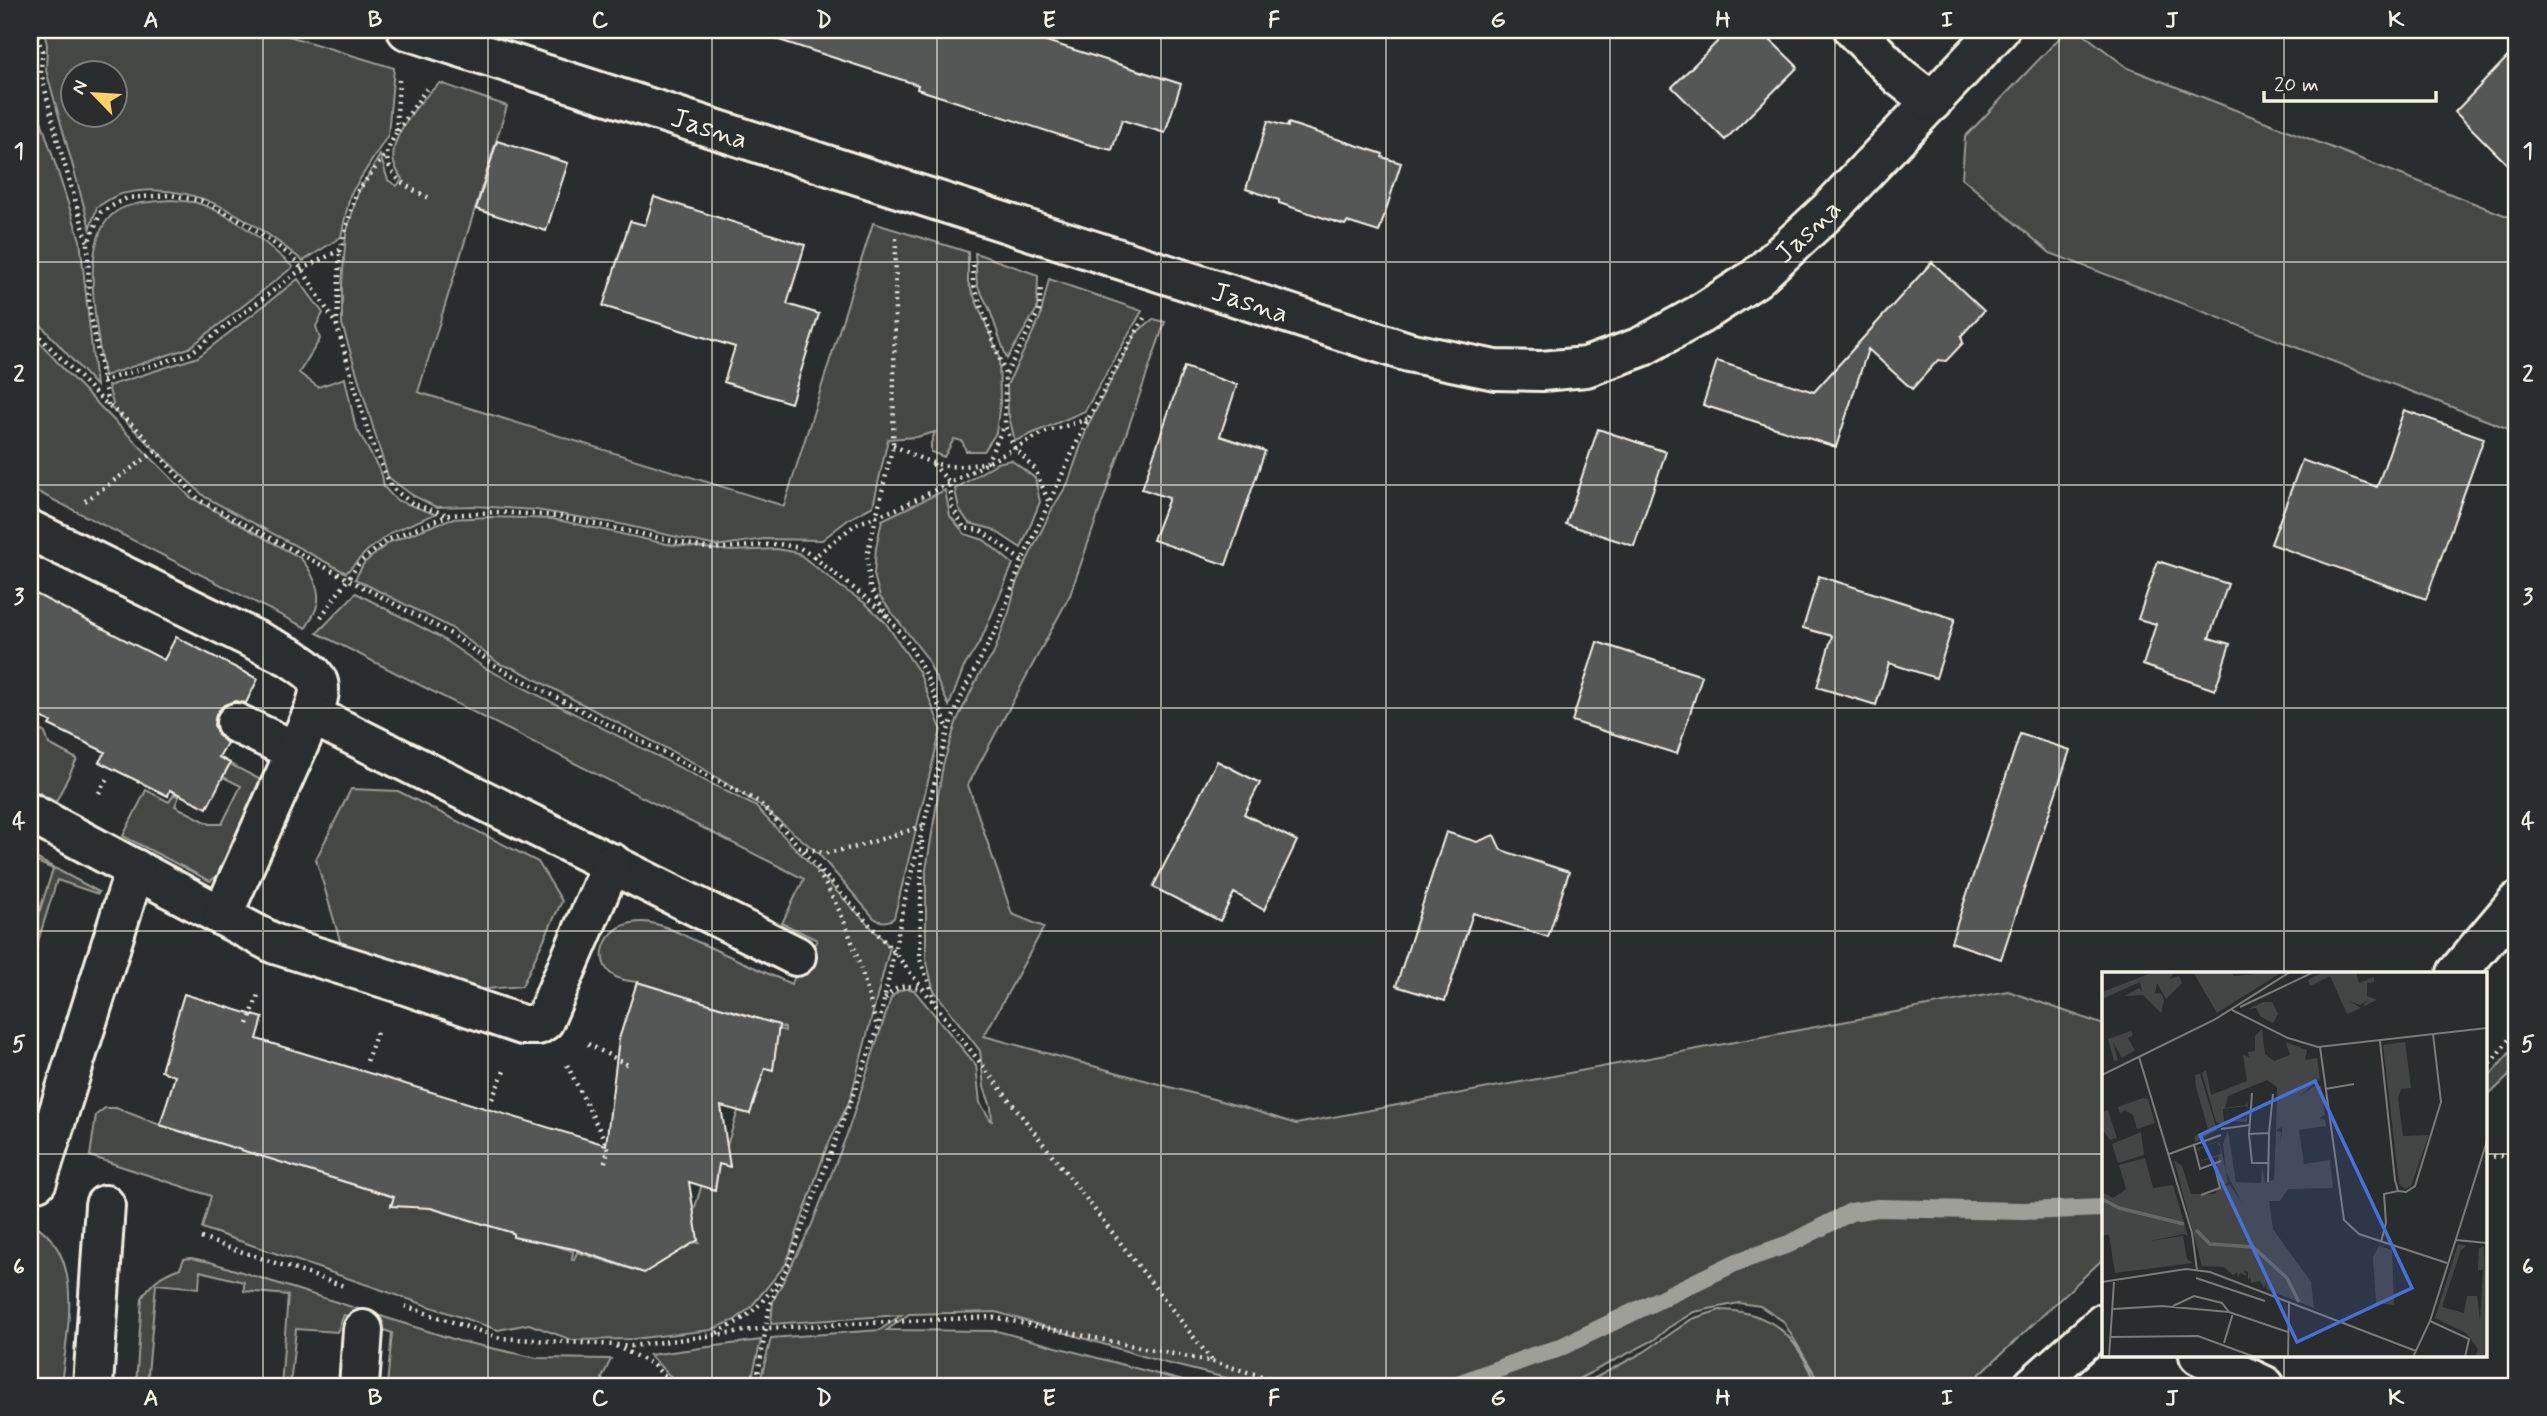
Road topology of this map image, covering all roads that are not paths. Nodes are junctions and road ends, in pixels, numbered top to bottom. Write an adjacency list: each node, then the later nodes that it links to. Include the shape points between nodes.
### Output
1 (407, 30): 4 (street, Jasna, via 1408,352 1495,370 1586,367 1641,347 1699,316 1756,278 1828,211)
2 (1854, 30): 4 (street)
3 (1999, 30): 4 (street, Jasna)
4 (1932, 102)
5 (34, 532): 6 (street, via 310,670 320,683)
6 (312, 715): 8 (street); 10 (street)
7 (236, 723): 8 (street)
8 (295, 751): 13 (street)
9 (30, 813): 11 (street)
10 (612, 863): 13 (street, via 544,1021 538,1025 522,1025 275,944); 14 (street)
11 (135, 869): 13 (street); 16 (street)
12 (2517, 902): 15 (street)
13 (222, 916)
14 (796, 956)
15 (2458, 972)
16 (37, 1181)
17 (105, 1205): 21 (street)
18 (2102, 1325): 23 (street)
19 (363, 1330): 22 (street)
20 (2201, 1356): 24 (street)
21 (93, 1386)
22 (359, 1386)
23 (2034, 1386)
24 (2265, 1386)

